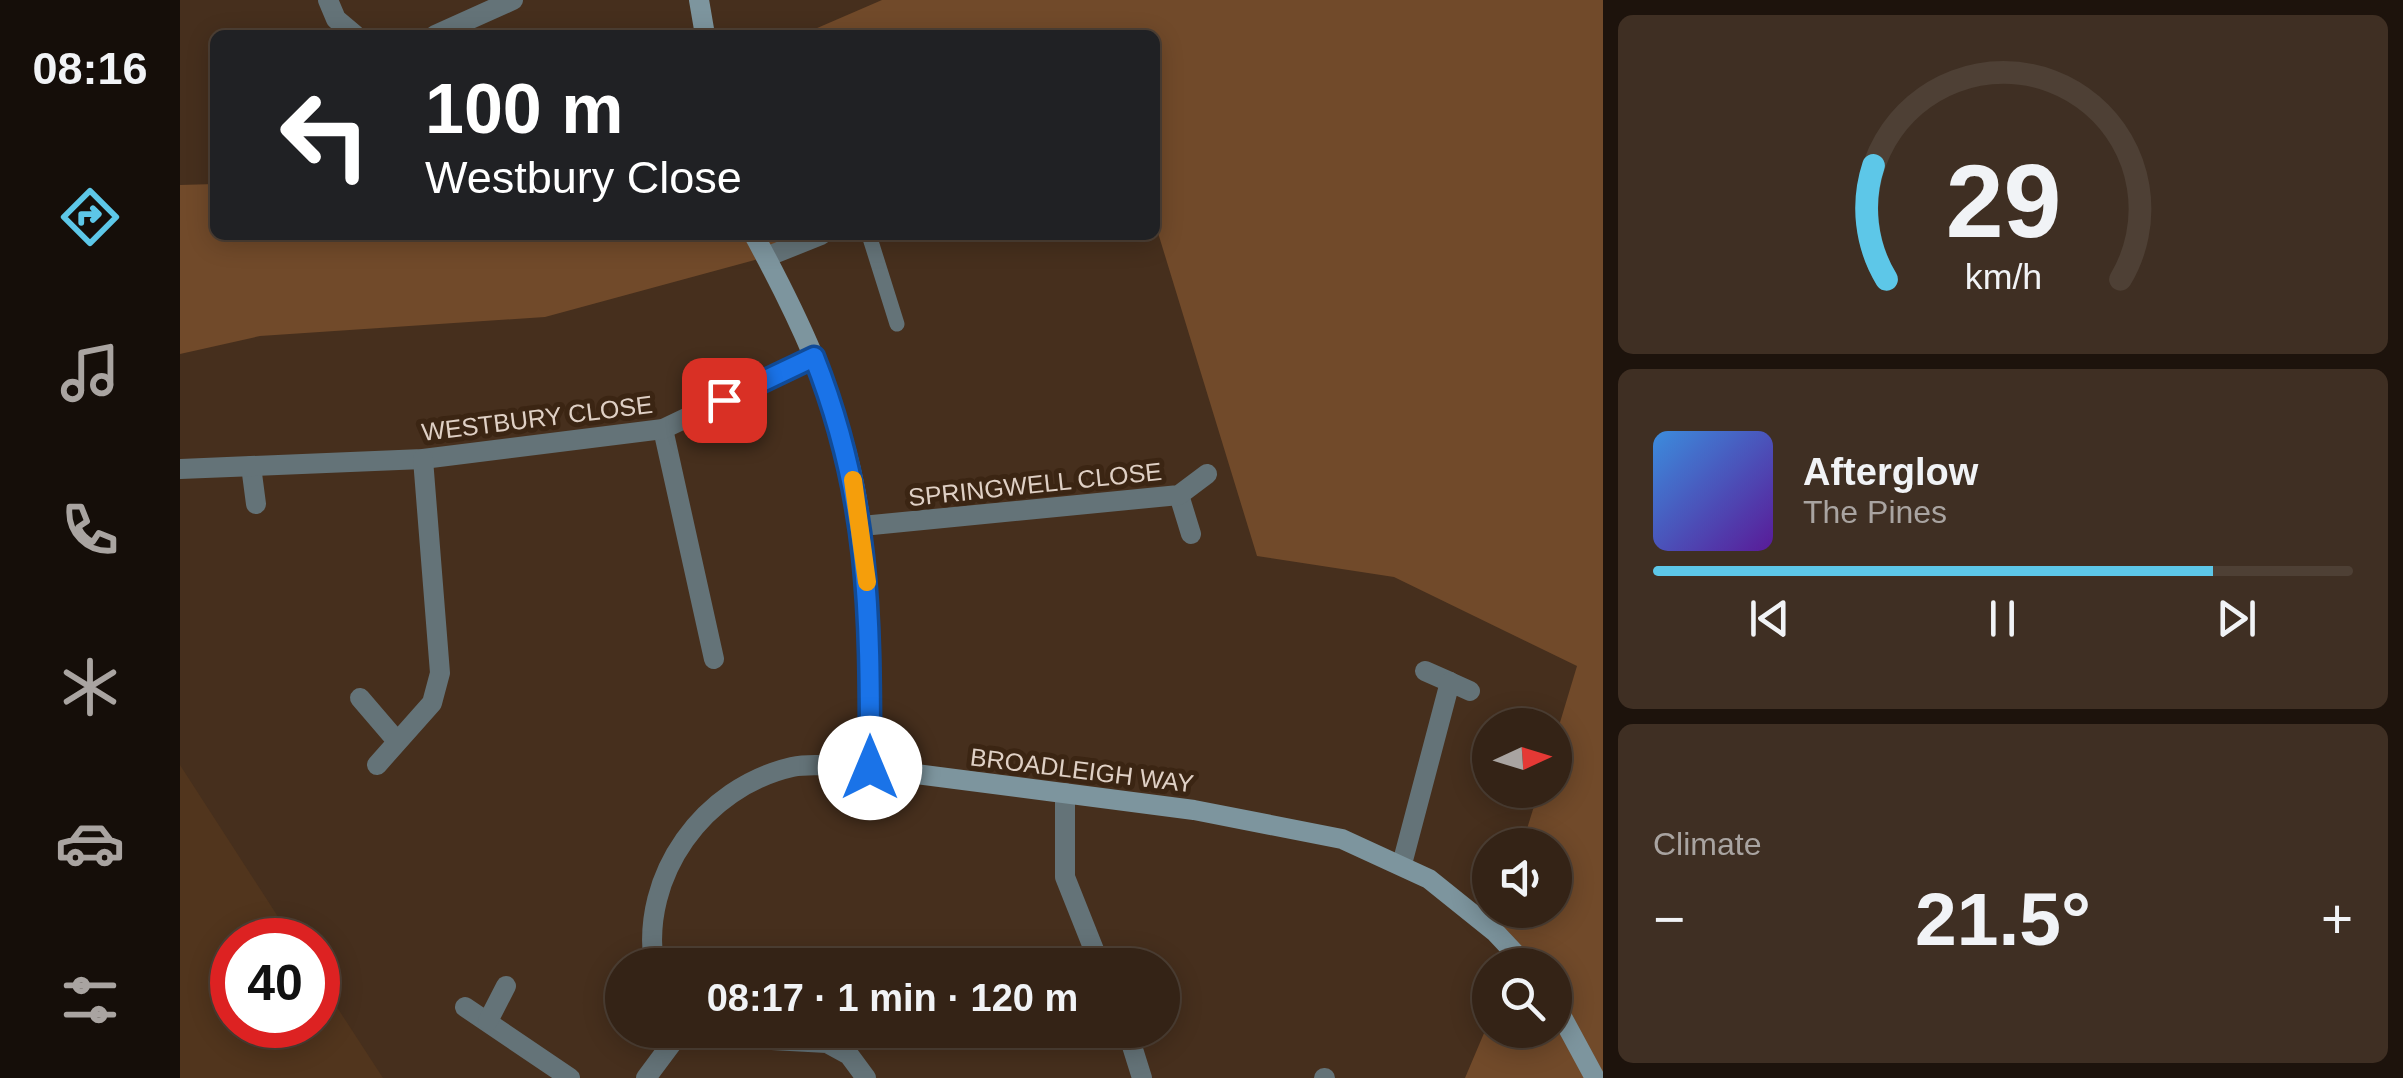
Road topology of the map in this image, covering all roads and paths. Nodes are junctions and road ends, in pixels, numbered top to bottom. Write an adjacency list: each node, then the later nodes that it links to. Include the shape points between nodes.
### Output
1 (328, 0): 4 (street)
2 (514, 0): 5 (street)
3 (699, 0): 6 (street)
4 (349, 30)
5 (446, 30)
6 (704, 30)
7 (757, 240): 10 (street)
8 (809, 240): 10 (street)
9 (870, 240): 11 (lane)
10 (766, 257): 12 (street)
11 (897, 324)
12 (814, 357): 13 (street, WESTBURY CLOSE); 20 (street, via 844,440)
13 (663, 429): 14 (street, WESTBURY CLOSE); 22 (street)
14 (422, 459): 15 (street, WESTBURY CLOSE); 27 (street, via 440,673 432,703)
15 (251, 466): 16 (street, WESTBURY CLOSE); 19 (street)
16 (180, 469)
17 (1206, 474): 18 (street, SPRINGWELL CLOSE)
18 (1179, 494): 20 (street, SPRINGWELL CLOSE); 21 (street)
19 (256, 504)
20 (862, 526): 29 (street)
21 (1191, 534)
22 (714, 659)
23 (1425, 671): 24 (street)
24 (1450, 682): 25 (street); 31 (street)
25 (1470, 691)
26 (360, 698): 27 (street)
27 (396, 740): 28 (street)
28 (377, 764)
29 (870, 768): 30 (street, BROADLEIGH WAY); 32 (street, BROADLEIGH WAY, via 774,772 710,810 666,873)
30 (1064, 793): 31 (street, BROADLEIGH WAY, via 1284,825); 33 (street, via 1065,877)
31 (1402, 864): 34 (street, BROADLEIGH WAY, via 1463,904)
32 (654, 948)
33 (1092, 948)
34 (1508, 948)
35 (506, 986): 37 (street)
36 (465, 1007): 37 (street)
37 (488, 1021): 42 (street)
38 (1572, 1035): 46 (street)
39 (666, 1048): 43 (street)
40 (834, 1048): 44 (street)
41 (1133, 1048): 45 (street)
42 (570, 1078)
43 (646, 1078)
44 (866, 1078)
45 (1142, 1078)
46 (1595, 1078)

